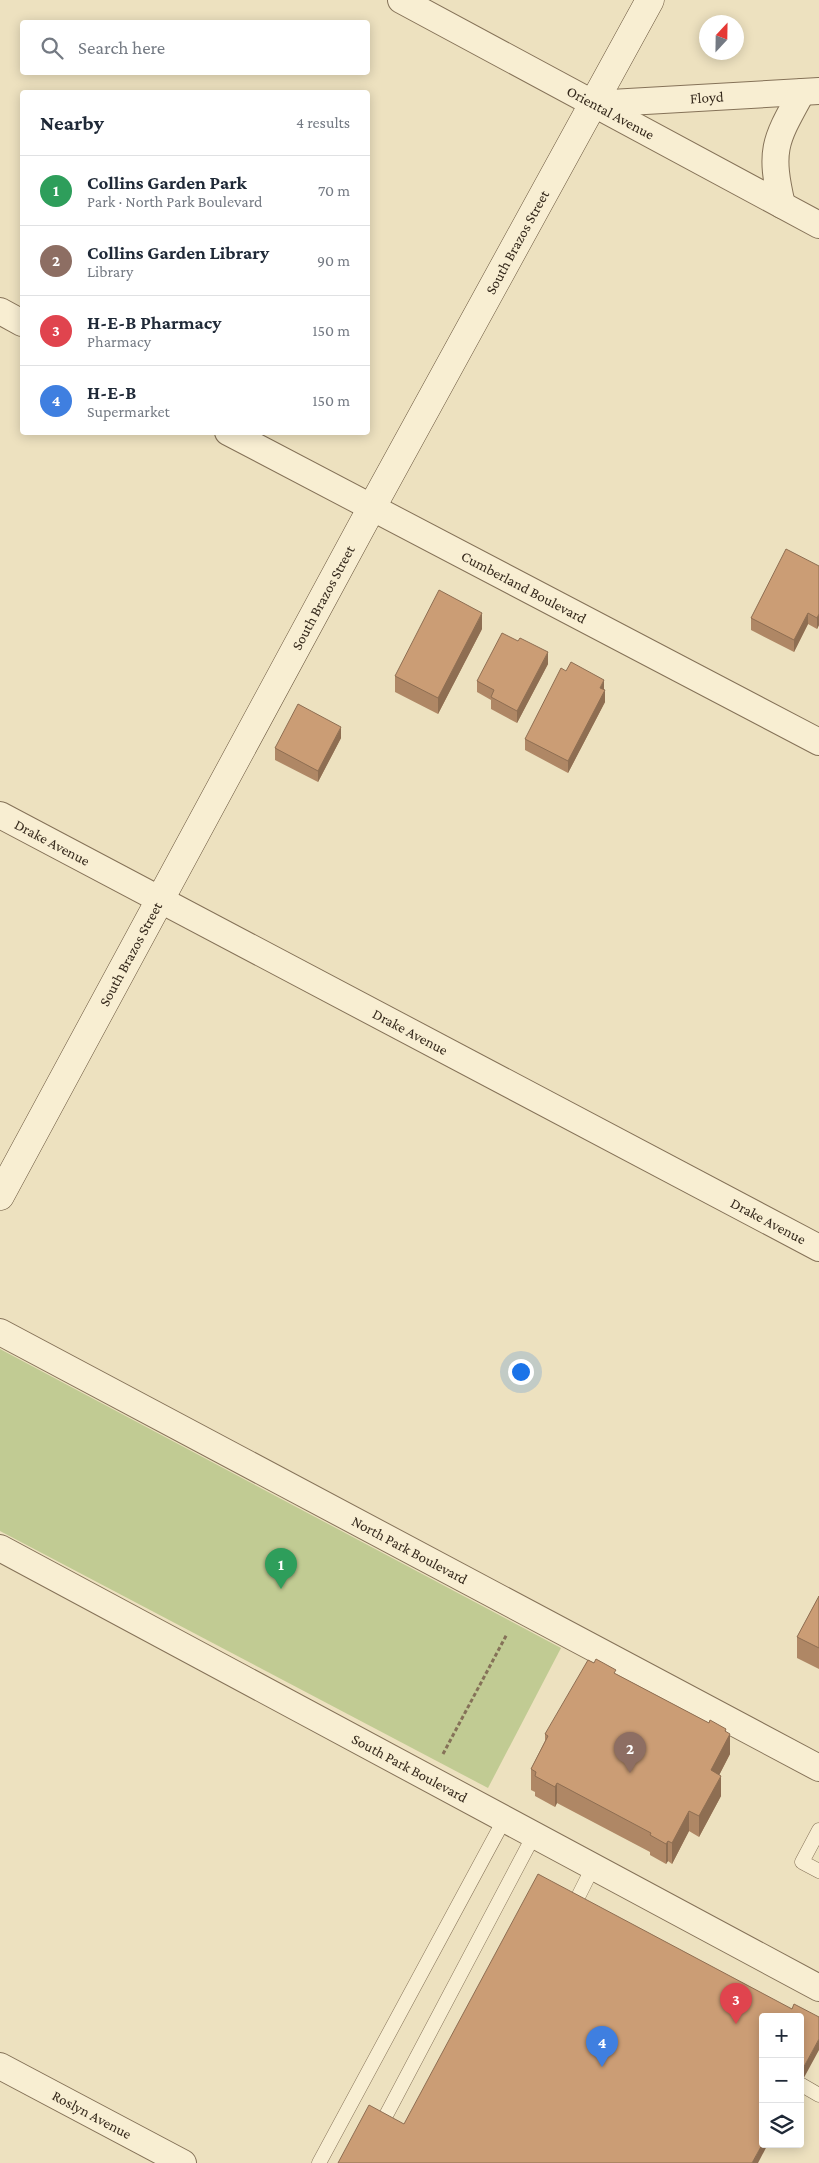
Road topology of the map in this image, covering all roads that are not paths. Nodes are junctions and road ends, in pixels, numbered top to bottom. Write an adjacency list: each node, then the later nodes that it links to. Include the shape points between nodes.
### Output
1 (401, 0): 4 (street, Oriental Avenue)
2 (650, 0): 4 (street, South Brazos Street)
3 (811, 91): 4 (street, Floyd); 5 (street, via 782,128 774,152)
4 (593, 104): 5 (street, Oriental Avenue); 10 (street, South Brazos Street)
5 (782, 205): 6 (street, Oriental Avenue)
6 (819, 225)
7 (0, 311): 8 (street)
8 (20, 322)
9 (234, 435): 10 (street, Cumberland Boulevard)
10 (371, 508): 11 (street, Cumberland Boulevard); 13 (street, South Brazos Street)
11 (819, 742)
12 (0, 815): 13 (street, Drake Avenue)
13 (160, 900): 14 (street, South Brazos Street); 15 (street, Drake Avenue)
14 (0, 1196)
15 (819, 1248)
16 (0, 1332): 18 (street, North Park Boulevard)
17 (0, 1548): 19 (street, South Park Boulevard)
18 (819, 1768)
19 (504, 1820): 21 (street, South Park Boulevard); 31 (lane)
20 (819, 1830): 23 (lane, via 802,1862)
21 (534, 1835): 22 (street, South Park Boulevard); 29 (lane)
22 (593, 1867): 24 (lane); 25 (street, South Park Boulevard)
23 (819, 1871)
24 (574, 1905)
25 (819, 1988)
26 (0, 2066): 30 (street, Roslyn Avenue)
27 (804, 2086): 28 (lane)
28 (819, 2095)
29 (382, 2124)
30 (183, 2163)
31 (319, 2163)

